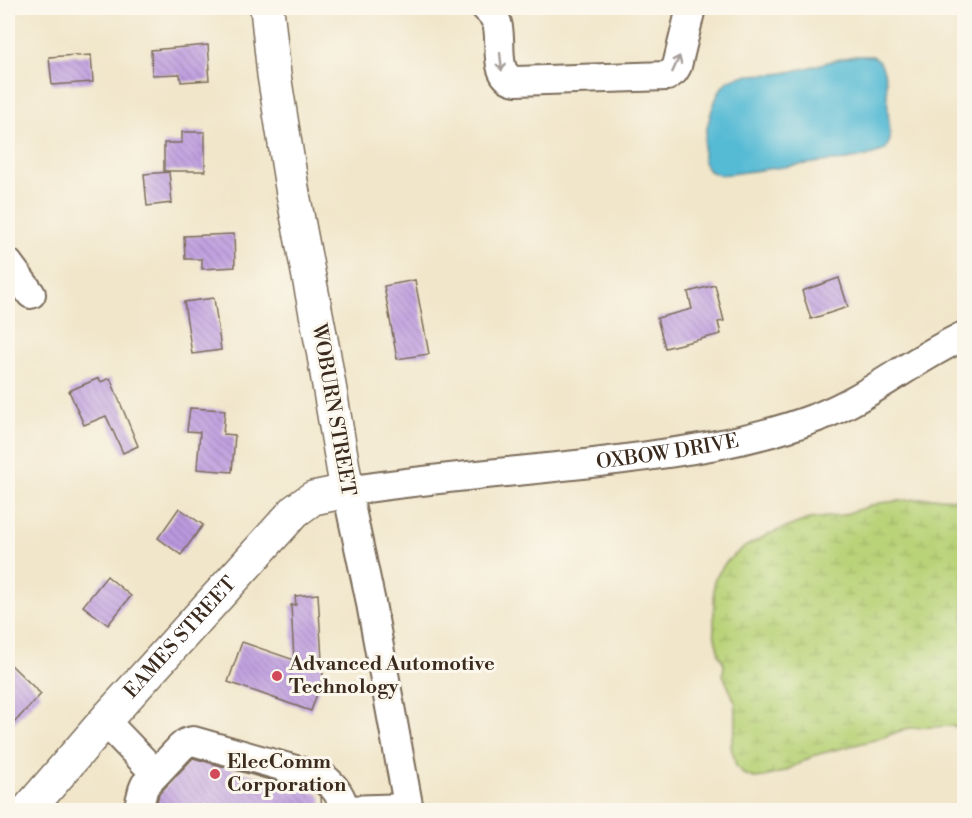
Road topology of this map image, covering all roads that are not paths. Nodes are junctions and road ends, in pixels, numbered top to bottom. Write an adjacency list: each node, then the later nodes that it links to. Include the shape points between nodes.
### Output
1 (267, 8): 7 (main road, WOBURN STREET, via 292,194)
2 (489, 8): 3 (street, one-way to 3, via 498,29 502,71 516,81 667,76 677,66)
3 (692, 8)
4 (8, 263): 5 (street)
5 (31, 294)
6 (964, 336): 7 (street, OXBOW DRIVE, via 840,408 749,438 646,457)
7 (347, 491): 8 (main road, EAMES STREET, via 313,498 295,511); 10 (street, WOBURN STREET)
8 (105, 722): 9 (street); 11 (main road, EAMES STREET)
9 (155, 773): 12 (street, via 142,790); 13 (street, via 184,744 196,741 324,778)
10 (408, 809): 13 (street)
11 (28, 810)
12 (138, 810)
13 (345, 810)

